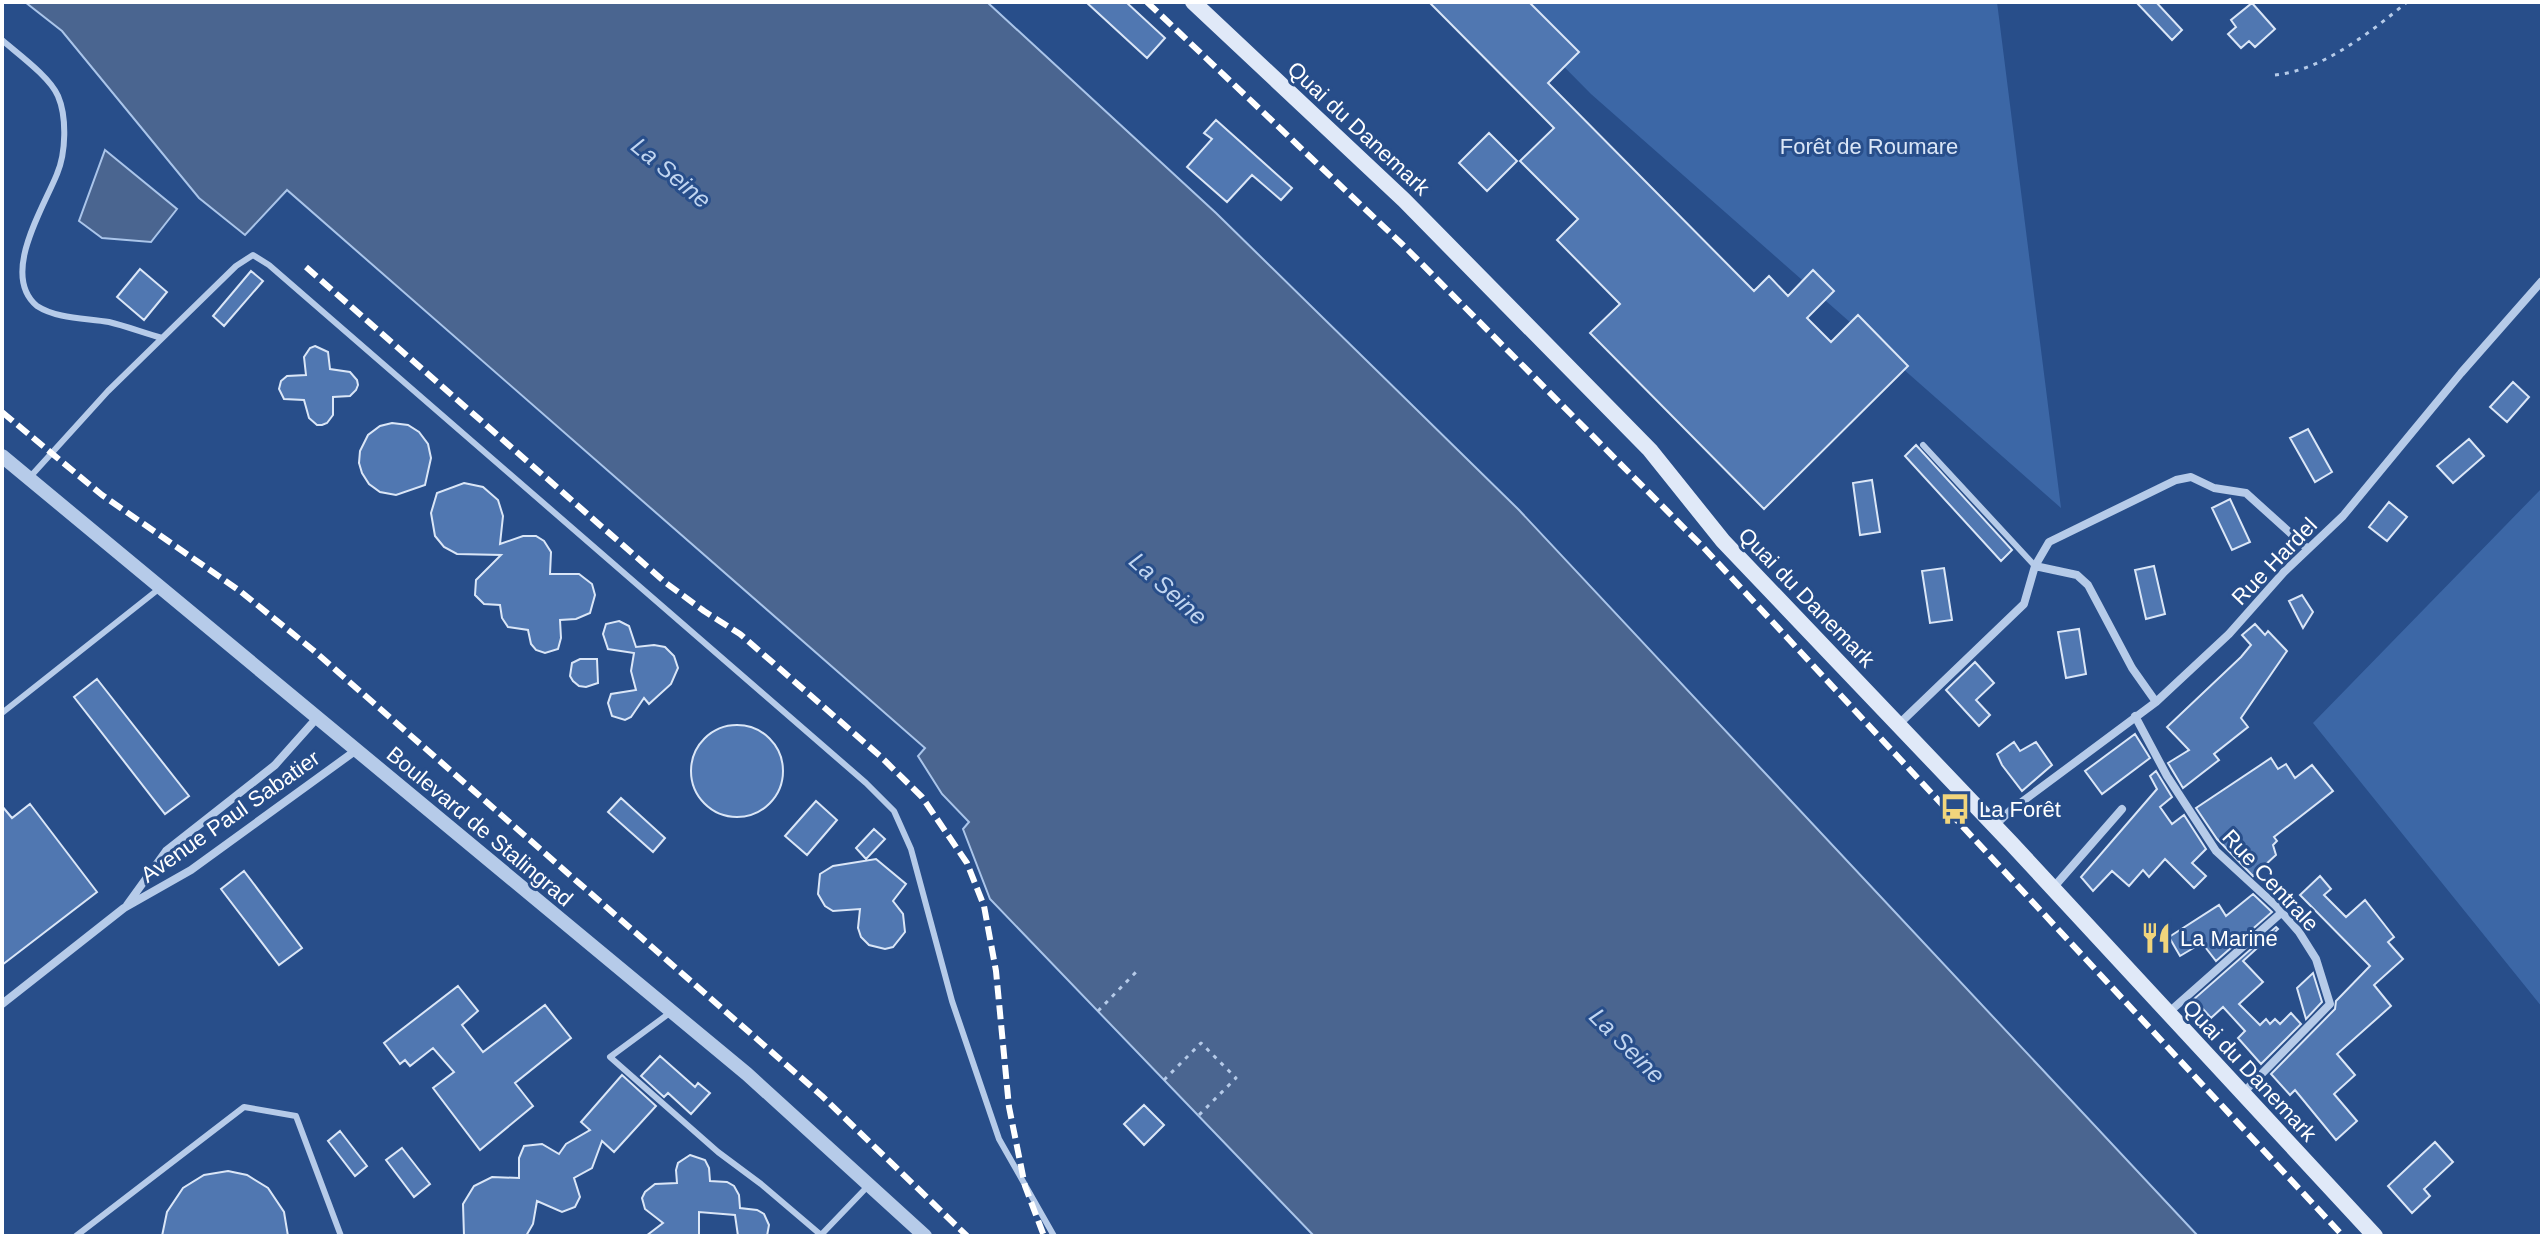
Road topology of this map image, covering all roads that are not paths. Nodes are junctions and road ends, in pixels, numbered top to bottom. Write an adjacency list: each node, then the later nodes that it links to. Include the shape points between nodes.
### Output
1 (1193, 2): 15 (main road, Quai du Danemark, via 1404,200 1650,450 1723,541)
2 (2, 40): 4 (lane, via 57,92 66,118 59,171 22,242 16,271 22,289 36,306 61,315)
3 (2542, 281): 8 (street, Rue Hardel, via 2343,516)
4 (162, 338): 7 (lane); 31 (lane, via 236,266 253,255 269,265 894,811 911,849 952,1001 999,1139)
5 (1923, 445): 9 (lane)
6 (2, 456): 7 (street, Boulevard de Stalingrad)
7 (28, 479): 10 (street, Boulevard de Stalingrad)
8 (2308, 549): 9 (street, via 2246,493 2214,488 2191,477 2049,542); 11 (street, Rue Hardel)
9 (2035, 566): 11 (street, via 2077,575 2088,585); 15 (street, via 2024,604)
10 (160, 588): 12 (lane); 14 (street, Boulevard de Stalingrad)
11 (2156, 702): 13 (street, Rue Hardel)
12 (2, 713)
13 (2135, 716): 18 (street, Rue Hardel); 21 (street, Rue Centrale, via 2216,851)
14 (316, 719): 16 (street, Boulevard de Stalingrad); 20 (street, Avenue Paul Sabatier, via 275,765 166,851)
15 (1899, 724): 18 (main road, Quai du Danemark)
16 (355, 751): 20 (street, Avenue Paul Sabatier, via 191,870); 23 (street, Boulevard de Stalingrad)
17 (2122, 809): 19 (street)
18 (1993, 826): 19 (main road, Quai du Danemark)
19 (2052, 889): 24 (main road, Quai du Danemark)
20 (124, 908): 22 (street, Avenue Paul Sabatier)
21 (2281, 913): 24 (street); 25 (street, Rue Centrale, via 2316,959 2330,1004)
22 (2, 1004)
23 (671, 1012): 26 (street, Boulevard de Stalingrad); 27 (lane, via 610,1057)
24 (2168, 1013): 25 (main road, Quai du Danemark)
25 (2242, 1094): 32 (main road, Quai du Danemark)
26 (870, 1184): 27 (lane); 30 (street, Boulevard de Stalingrad)
27 (820, 1235)
28 (76, 1236): 29 (lane, via 244,1107 296,1116)
29 (341, 1236)
30 (925, 1236)
31 (1054, 1236)
32 (2375, 1236)

